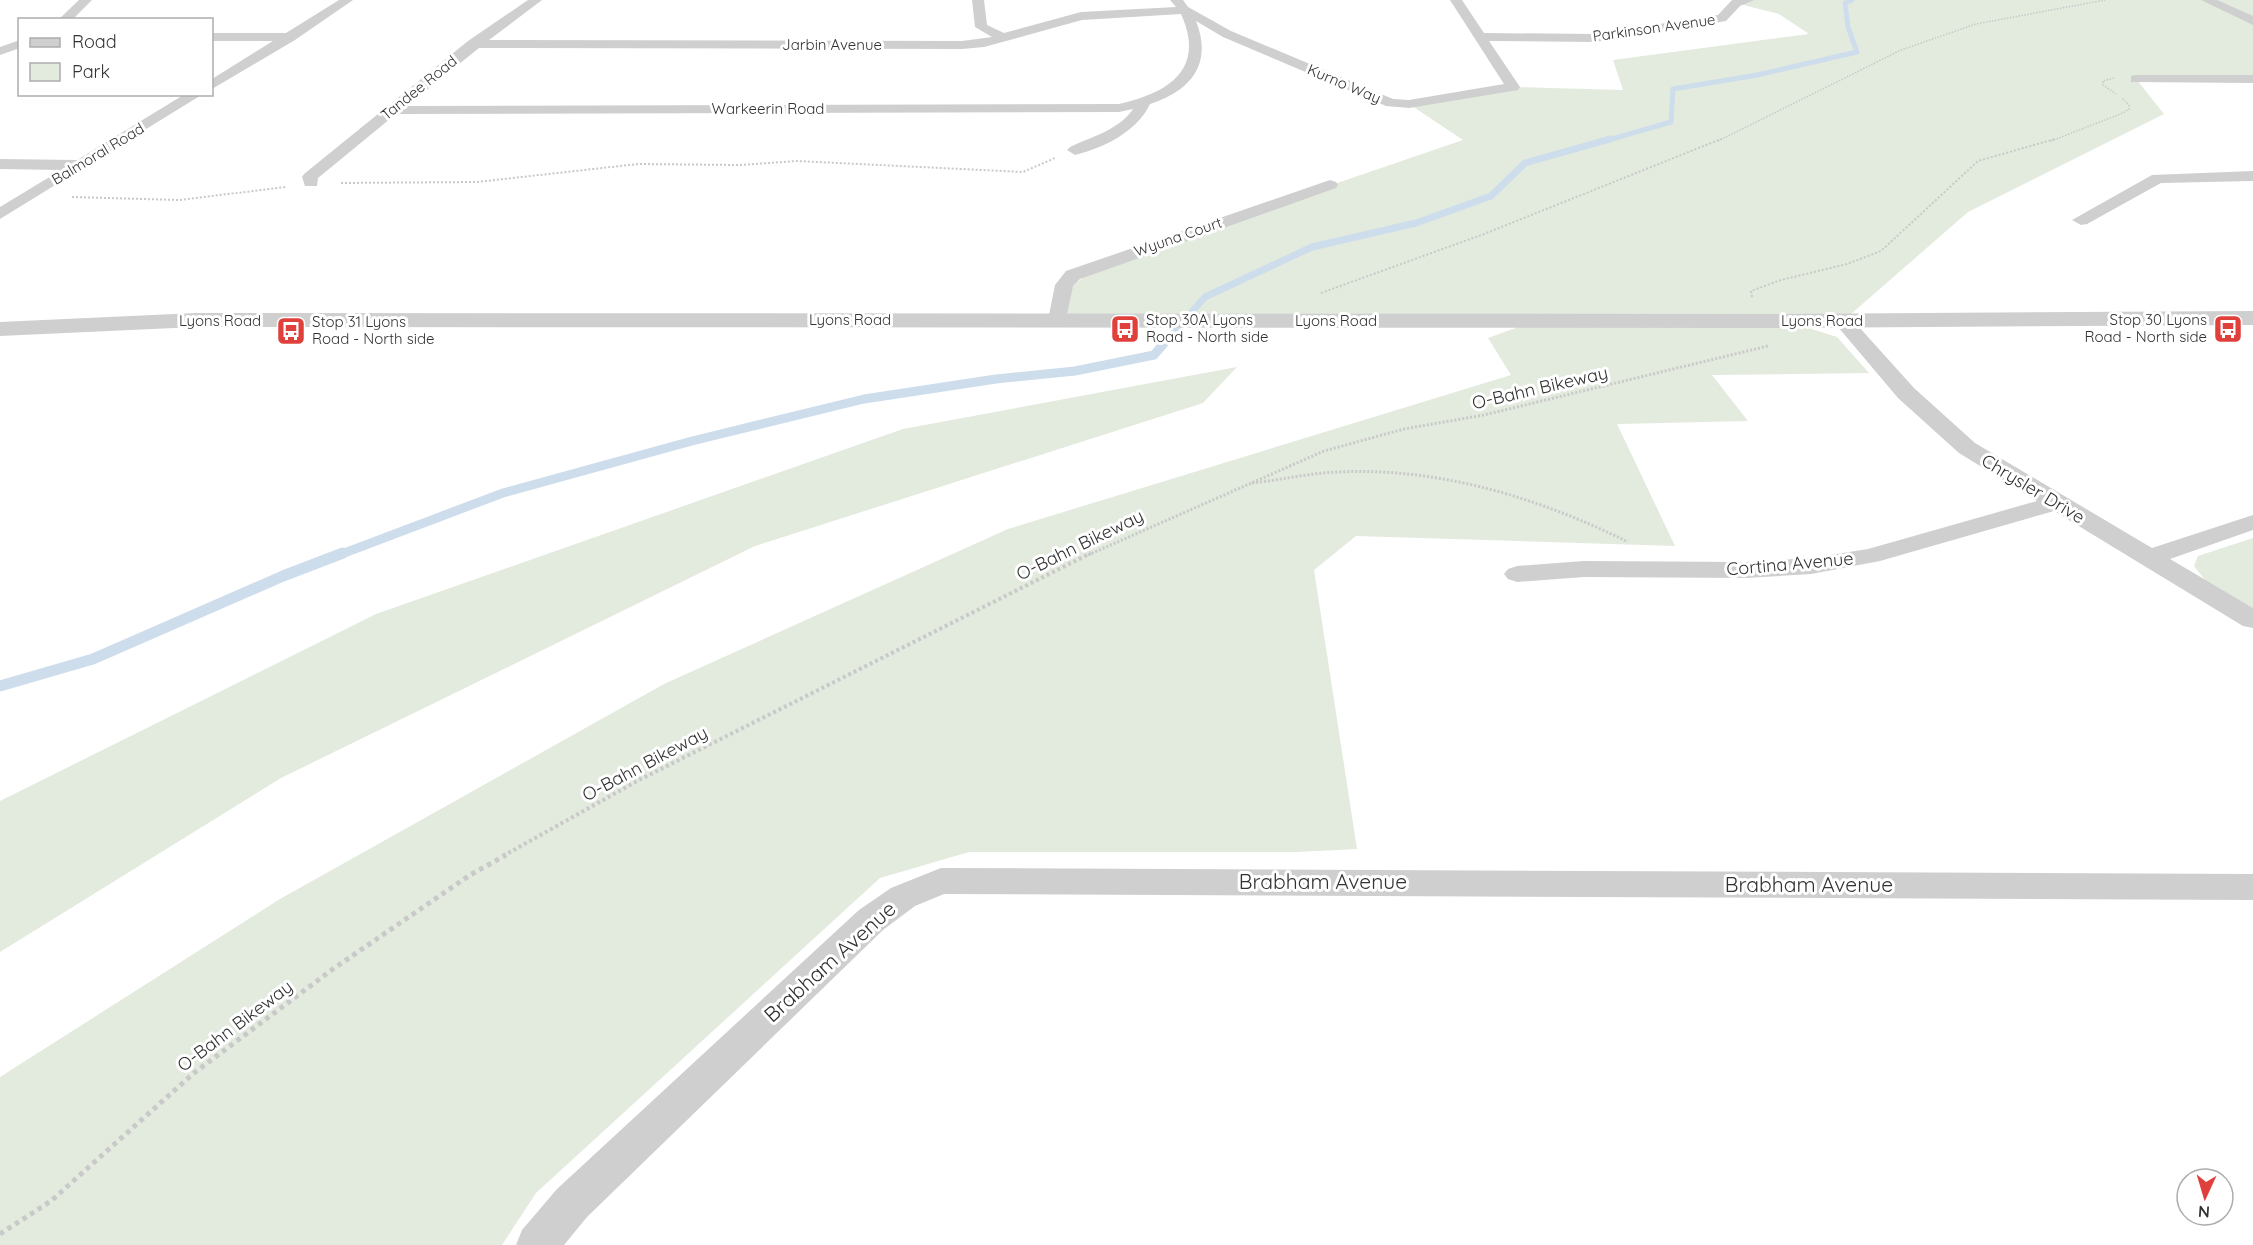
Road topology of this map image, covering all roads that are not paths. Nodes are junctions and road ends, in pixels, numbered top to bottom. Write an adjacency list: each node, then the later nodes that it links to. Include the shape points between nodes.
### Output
1 (86, 0): 10 (street)
2 (347, 0): 15 (street)
3 (536, 0): 18 (street, Tandee Road)
4 (978, 0): 16 (street, via 981,27)
5 (1176, 0): 9 (street)
6 (1456, 0): 17 (street)
7 (1748, 0): 17 (street, Parkinson Avenue, via 1736,3 1722,18 1595,38)
8 (2207, 0): 11 (street)
9 (1186, 10): 16 (street, Jarbin Avenue, via 1081,16); 17 (street, Kurno Way, via 1227,34 1391,103 1409,104 1513,87); 25 (street, via 1197,42 1194,66 1174,87)
10 (66, 18)
11 (2253, 21)
12 (0, 37): 13 (street)
13 (18, 37)
14 (213, 37): 15 (street)
15 (291, 37): 23 (street)
16 (1002, 37): 18 (street, Jarbin Avenue, via 962,45)
17 (1481, 37)
18 (473, 44): 26 (street, Tandee Road)
19 (18, 45): 20 (street)
20 (0, 51)
21 (2136, 79): 22 (street)
22 (2253, 79)
23 (213, 84)
24 (193, 96): 29 (street, Balmoral Road)
25 (1143, 104): 26 (street, Warkeerin Road, via 1095,109); 27 (street, via 1139,116 1124,127)
26 (393, 110): 31 (street, Tandee Road, via 310,177)
27 (1075, 150)
28 (0, 164): 29 (street)
29 (80, 165): 33 (street, Balmoral Road)
30 (2253, 176): 34 (street, via 2158,178)
31 (311, 183)
32 (1330, 184): 37 (street, Wyuna Court, via 1073,275 1064,285)
33 (0, 214)
34 (2081, 220)
35 (0, 314): 38 (street, Lyons Road)
36 (2253, 318): 39 (street, Lyons Road)
37 (1058, 320): 38 (street, Lyons Road); 39 (street, Lyons Road)
38 (167, 321): 40 (street, Lyons Road)
39 (1843, 321): 41 (street, Chrysler Drive, via 1936,422 1967,448)
40 (0, 329)
41 (2055, 502): 43 (street, Chrysler Drive); 44 (street, Cortina Avenue, via 1871,556 1811,566 1746,570 1584,569)
42 (2253, 522): 43 (street)
43 (2148, 558): 45 (street, Chrysler Drive)
44 (1517, 574)
45 (2253, 620)
46 (2253, 887): 47 (street, Brabham Avenue, via 941,881 903,897 871,920 572,1203)
47 (537, 1245)

